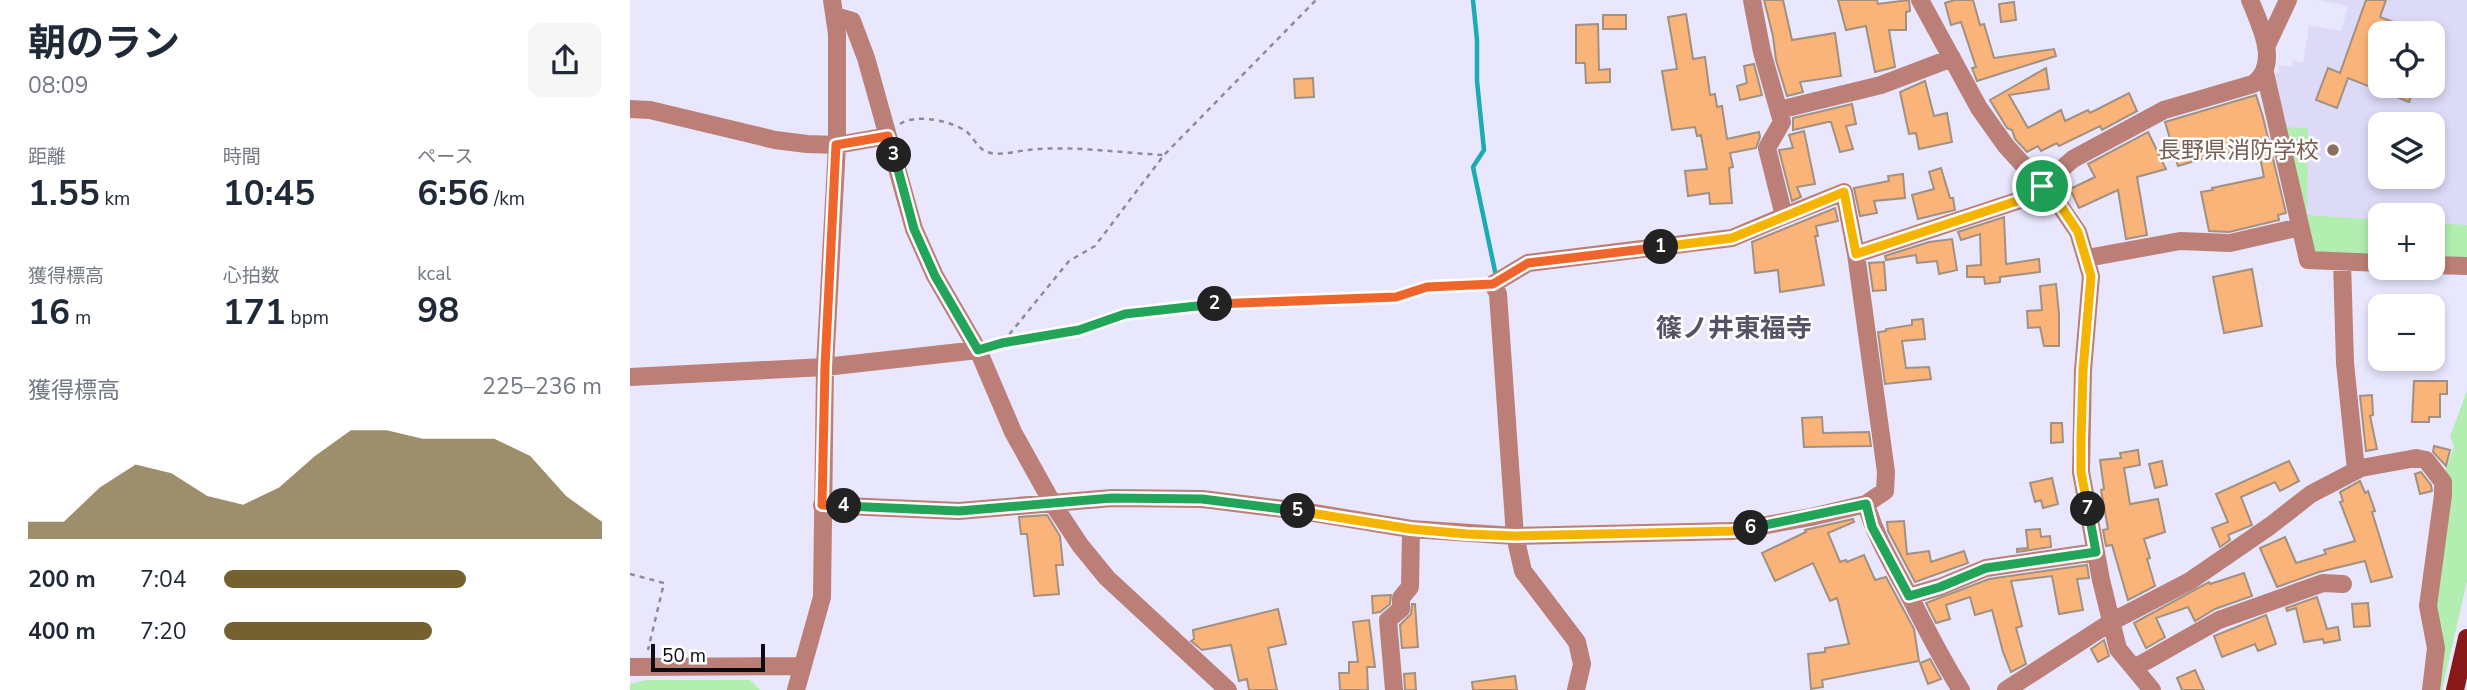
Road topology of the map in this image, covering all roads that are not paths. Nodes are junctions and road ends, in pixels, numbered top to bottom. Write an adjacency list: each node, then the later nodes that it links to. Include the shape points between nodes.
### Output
1 (1752, 0): 10 (street)
2 (1920, 0): 7 (street)
3 (2250, 0): 6 (street)
4 (2288, 0): 6 (street)
5 (834, 8): 11 (street, via 852,21); 12 (street)
6 (2266, 47): 8 (street)
7 (1952, 58): 10 (street, via 1881,85); 13 (street, via 1979,108)
8 (2265, 73): 13 (street, via 2253,84 2151,116 2073,159); 15 (street)
9 (630, 109): 12 (street, via 775,140)
10 (1779, 110): 14 (street, via 1782,121 1767,148)
11 (888, 136): 12 (street); 22 (street, via 914,229)
12 (836, 145): 23 (street)
13 (2042, 186): 16 (street, via 2020,200); 17 (street, via 2078,232)
14 (1784, 216): 16 (street, via 1844,192); 30 (street, via 1732,238 1528,263 1493,284 1498,294)
15 (2300, 227): 17 (street, via 2230,243 2180,241); 18 (street, via 2308,260)
16 (1856, 254): 27 (street, via 1886,472 1885,491)
17 (2087, 258): 31 (street, via 2091,276 2081,472)
18 (2342, 262): 19 (street); 25 (street, via 2345,363)
19 (2368, 263)
20 (2445, 265): 21 (street)
21 (2467, 266)
22 (978, 350): 23 (street); 26 (street, via 1013,432)
23 (825, 367): 24 (street); 28 (street)
24 (630, 377)
25 (2356, 470): 34 (street, via 2311,494 2190,581); 48 (street, via 2416,458 2426,460 2443,482 2428,606 2436,648)
26 (1053, 504): 28 (street, via 959,511); 29 (street, via 1112,498 1202,499); 41 (street, via 1107,578)
27 (1866, 504): 30 (street, via 1733,531); 33 (street, via 1872,527)
28 (822, 505): 36 (street, via 822,597)
29 (1411, 529): 30 (street); 42 (street, via 1410,587 1401,598 1401,609 1388,620)
30 (1515, 536): 43 (street, via 1523,571 1577,642 1581,664)
31 (2096, 552): 33 (street, via 1986,568); 34 (street)
32 (2343, 584): 38 (street, via 2323,583 2219,620)
33 (1909, 596): 44 (street)
34 (2110, 622): 38 (street, via 2118,649); 39 (street)
35 (2467, 638): 49 (main road)
36 (803, 666): 37 (street); 40 (street)
37 (637, 667)
38 (2134, 668): 47 (street)
39 (2037, 671): 45 (street); 46 (street)
40 (796, 690)
41 (1228, 690)
42 (1394, 690)
43 (1576, 690)
44 (1961, 690)
45 (2006, 690)
46 (2042, 690)
47 (2152, 690)
48 (2431, 690)
49 (2455, 690)

